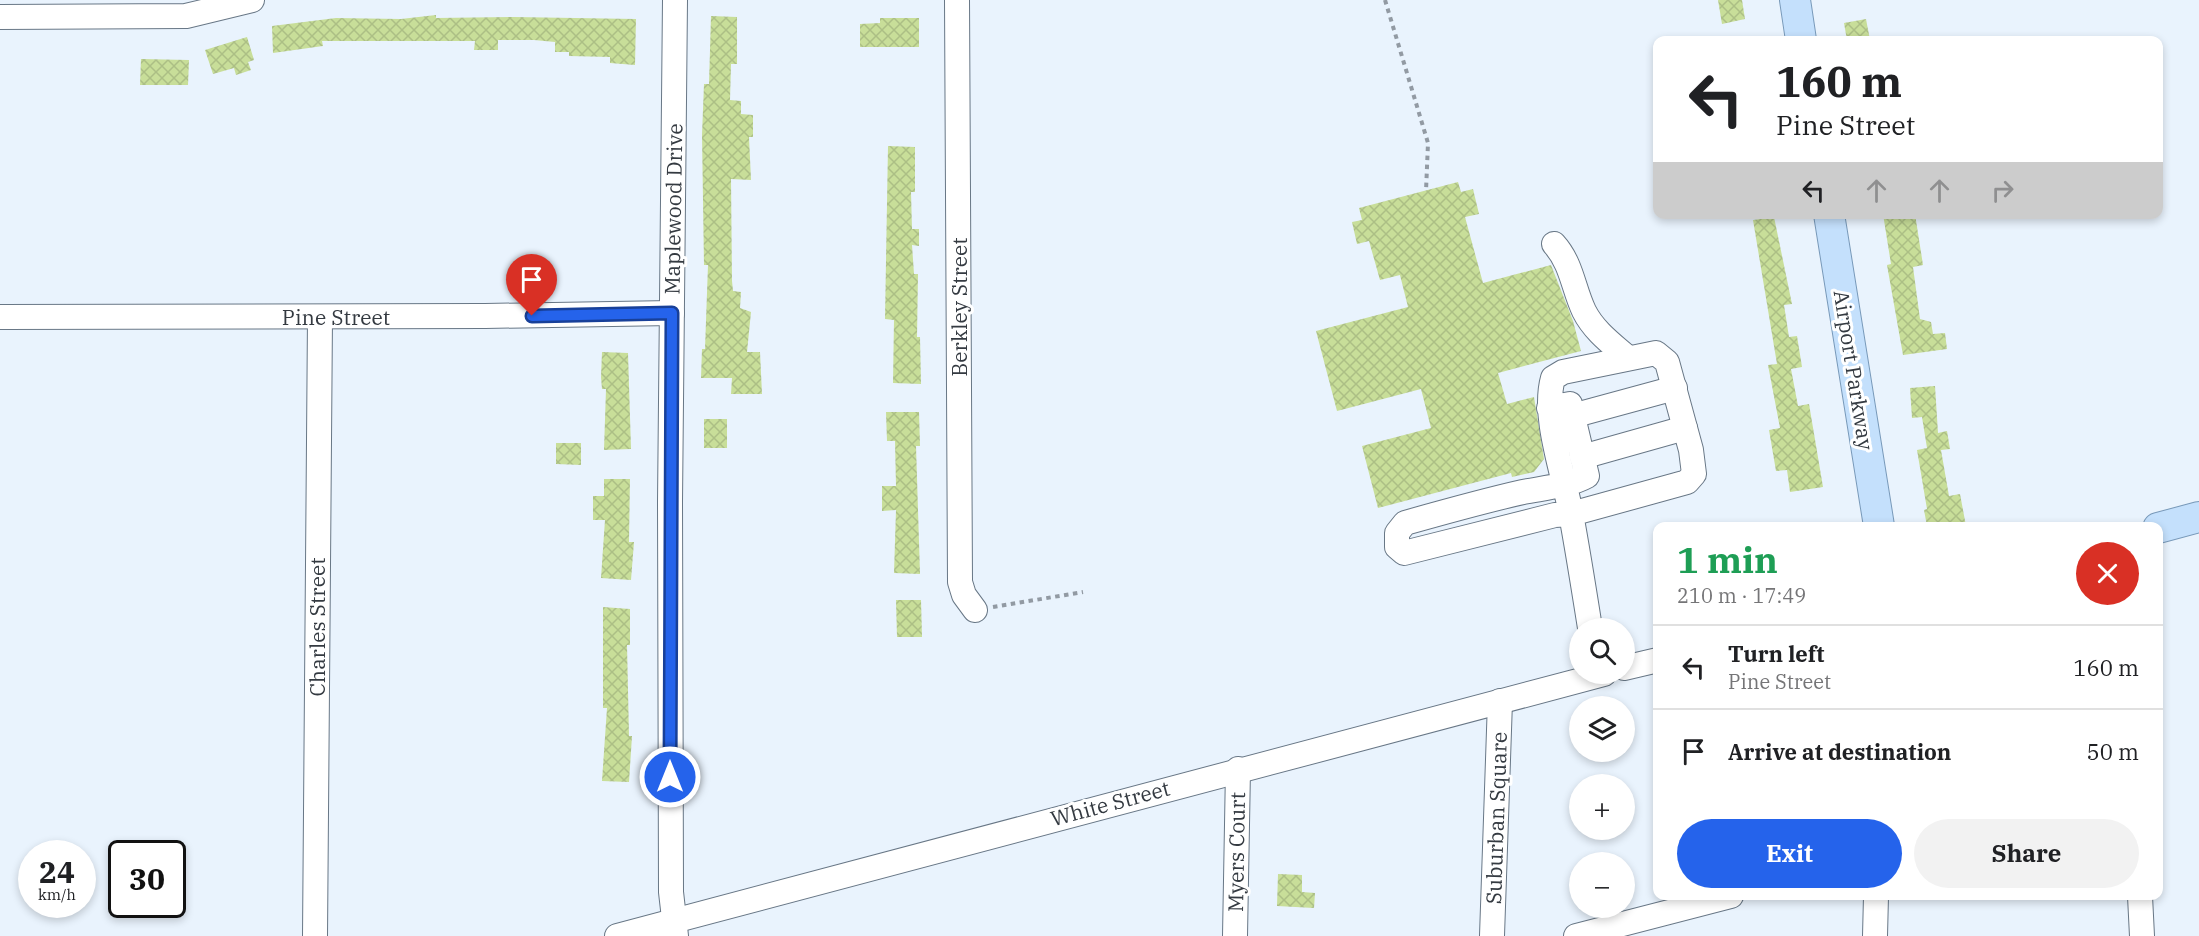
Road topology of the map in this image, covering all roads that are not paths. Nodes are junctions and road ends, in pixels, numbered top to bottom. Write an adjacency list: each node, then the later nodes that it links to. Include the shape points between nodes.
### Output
1 (252, 0): 5 (street, via 186,16)
2 (675, 0): 9 (street, Maplewood Drive)
3 (957, 0): 23 (street, Berkley Street, via 960,582)
4 (1795, 0): 6 (main road)
5 (0, 17)
6 (1800, 36)
7 (1830, 219): 21 (main road, Airport Parkway)
8 (1554, 244): 12 (street, via 1566,257 1593,327)
9 (672, 313): 11 (street, Pine Street); 33 (street, Maplewood Drive)
10 (0, 317): 11 (street, Pine Street)
11 (320, 317): 34 (street, Charles Street)
12 (1628, 358): 13 (street, via 1656,353 1667,362); 14 (street, via 1563,372 1553,378)
13 (1675, 388): 15 (street); 16 (street)
14 (1549, 408): 15 (street, via 1570,404); 18 (street)
15 (1572, 416): 17 (street)
16 (1685, 428): 17 (street); 19 (street, via 1694,474 1687,482)
17 (1582, 457): 18 (street, via 1587,476)
18 (1565, 483): 19 (street); 19 (street, via 1405,523 1397,533 1397,548 1404,553)
19 (1571, 514): 24 (street)
20 (2199, 517): 22 (main road)
21 (1878, 522)
22 (2163, 527)
23 (975, 610)
24 (1588, 618)
25 (1653, 661): 26 (street)
26 (1635, 665)
27 (1569, 682): 28 (street, White Street)
28 (1500, 701): 29 (street, White Street); 37 (street, Suburban Square)
29 (1239, 769): 33 (street, White Street); 36 (street, Myers Court)
30 (1716, 900): 38 (street)
31 (1876, 900): 39 (street)
32 (2140, 900): 40 (street)
33 (674, 929): 35 (street, White Street)
34 (315, 936)
35 (617, 936)
36 (1235, 936)
37 (1492, 936)
38 (1576, 936)
39 (1875, 936)
40 (2142, 936)

